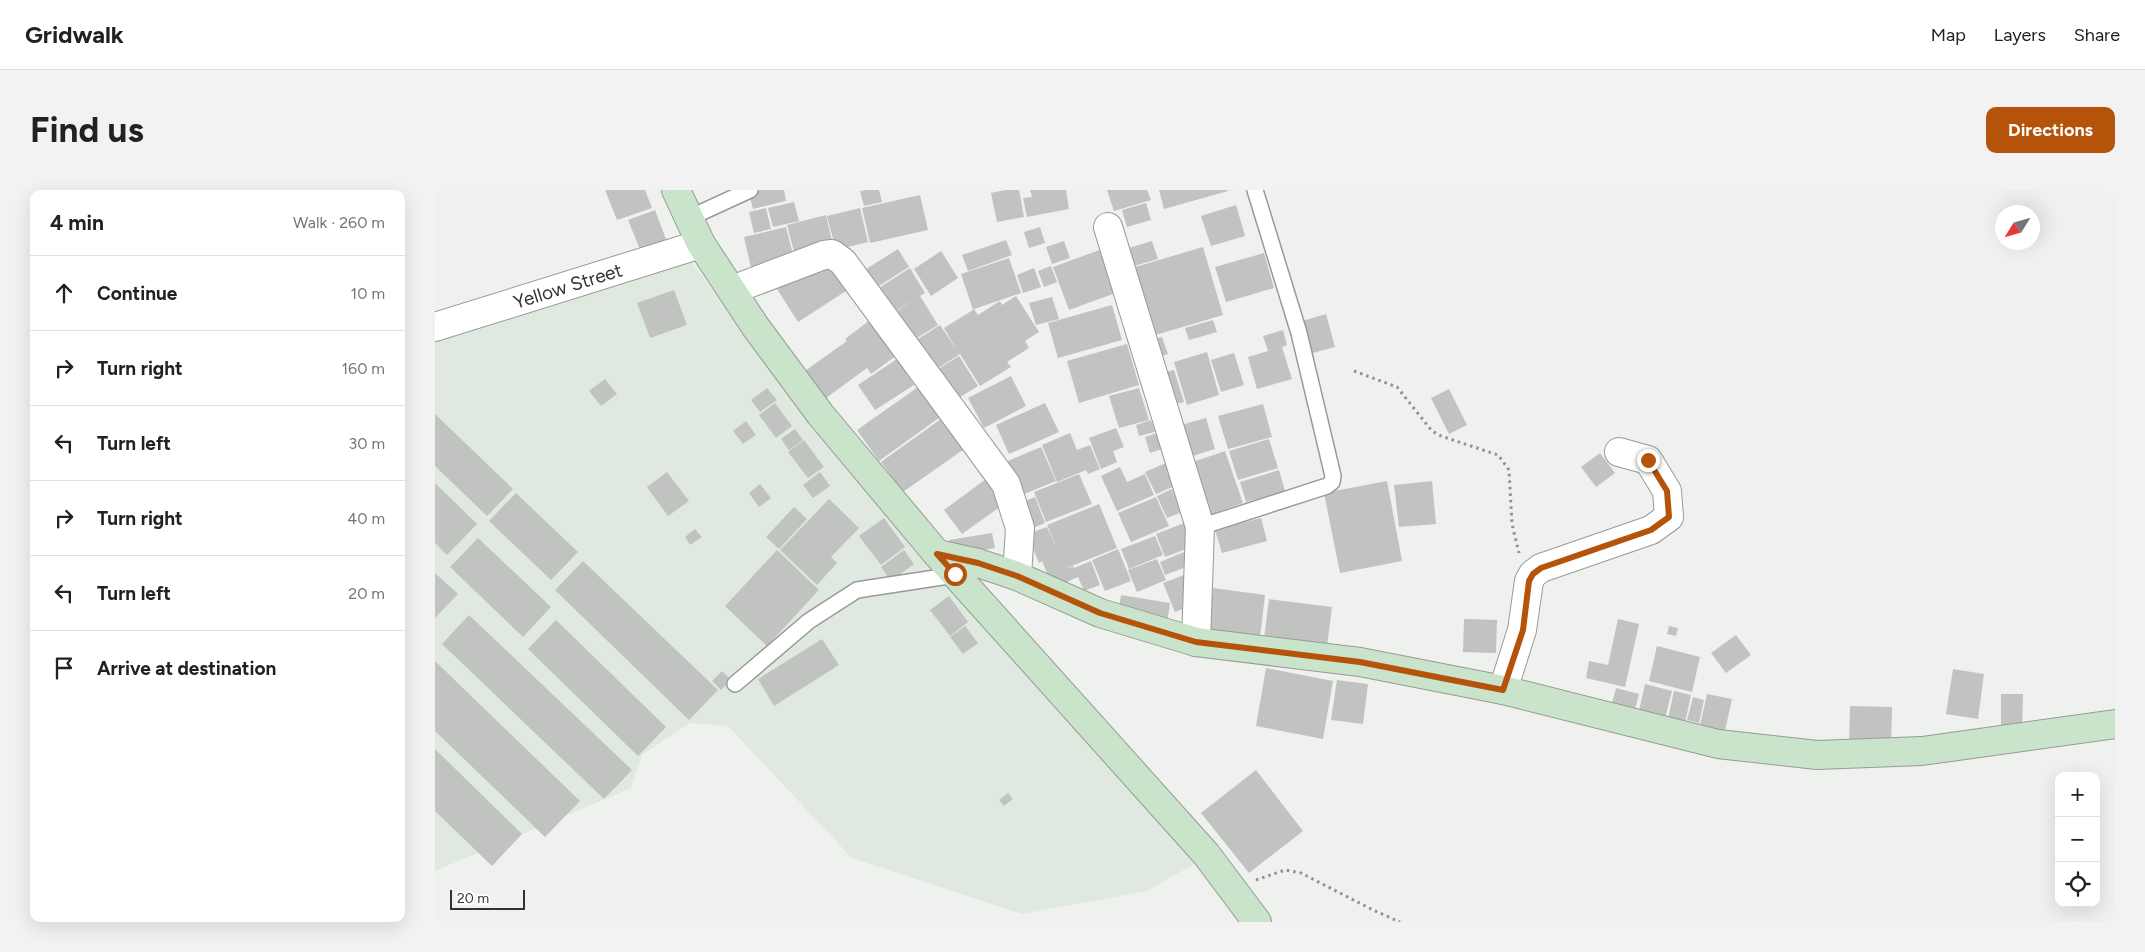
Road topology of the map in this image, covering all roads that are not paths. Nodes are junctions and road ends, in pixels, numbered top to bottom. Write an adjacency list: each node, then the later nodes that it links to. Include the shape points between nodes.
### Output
1 (676, 190): 4 (street)
2 (750, 190): 4 (lane)
3 (1255, 190): 10 (lane, via 1299,333 1333,482)
4 (689, 218): 6 (street)
5 (1108, 227): 10 (street)
6 (701, 244): 7 (street); 8 (street, Yellow Street)
7 (732, 290): 11 (street, via 820,414); 13 (street, via 824,254 832,254 843,262 1006,484 1020,528)
8 (435, 327)
9 (1619, 452): 16 (street, via 1648,460 1667,491 1669,517 1651,530 1541,568 1533,574 1529,581 1523,630)
10 (1200, 527): 14 (street)
11 (937, 554): 12 (street); 13 (street)
12 (955, 574): 15 (lane, via 857,590 809,621); 18 (street, via 1206,854)
13 (1017, 576): 14 (street, via 1100,613)
14 (1196, 642): 16 (street, via 1360,662)
15 (735, 684)
16 (1503, 690): 17 (street, via 1718,744 1817,755 1922,751)
17 (2115, 724)
18 (1257, 922)

